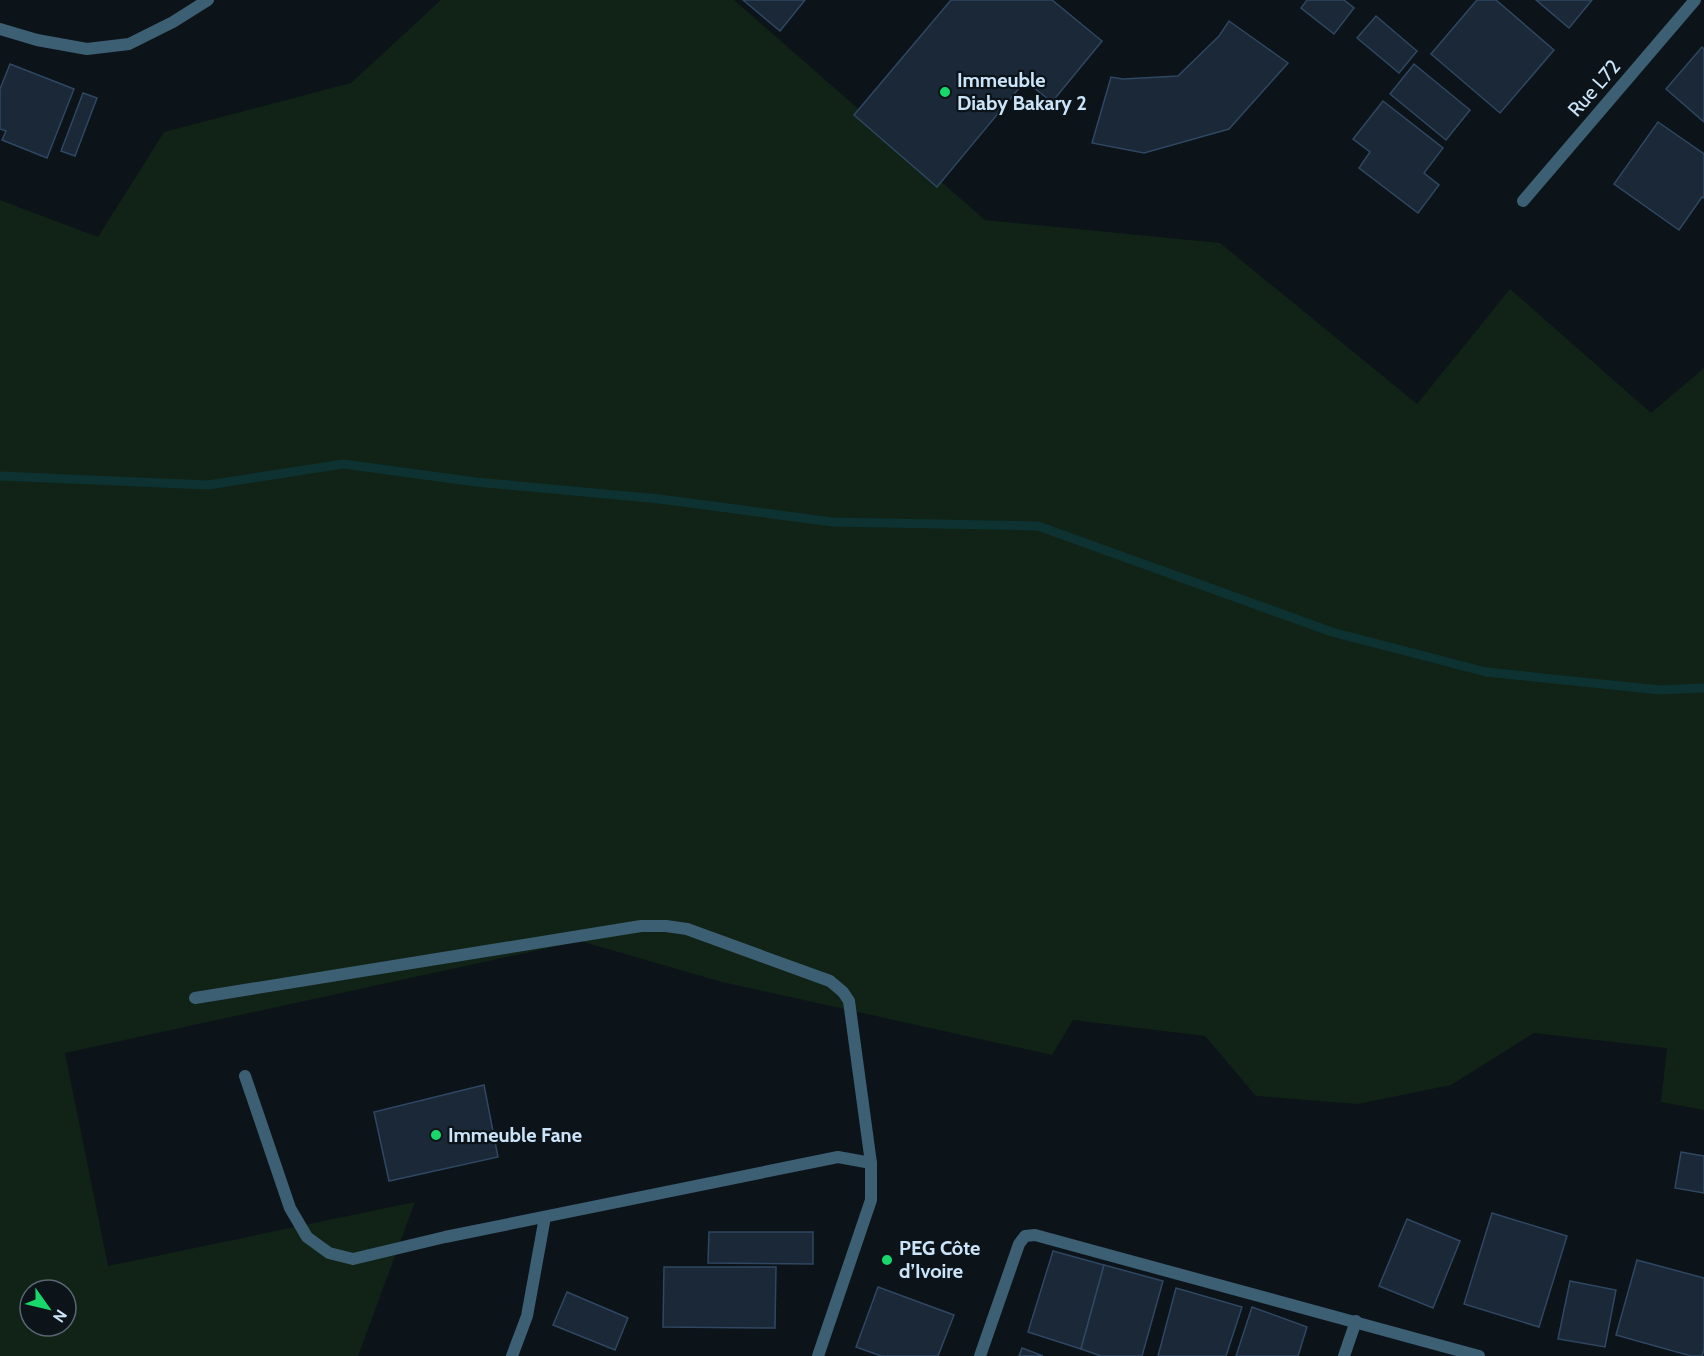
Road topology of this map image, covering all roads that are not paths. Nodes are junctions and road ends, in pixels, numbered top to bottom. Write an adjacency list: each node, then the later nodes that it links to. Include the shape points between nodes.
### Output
1 (208, 0): 3 (street, via 129,44 87,49)
2 (1695, 0): 4 (street, Rue L72)
3 (0, 29)
4 (1523, 201)
5 (195, 998): 7 (street, via 642,926 687,929 830,981 843,992 849,1001)
6 (245, 1076): 8 (street, via 290,1208 307,1237 329,1253 353,1259)
7 (871, 1163): 8 (street, via 837,1157); 11 (street, via 871,1200)
8 (545, 1217): 10 (street, via 527,1316)
9 (1356, 1322): 12 (street, via 1035,1235 1025,1236 1019,1245); 13 (street); 14 (street)
10 (512, 1356)
11 (818, 1356)
12 (980, 1356)
13 (1344, 1356)
14 (1479, 1356)

